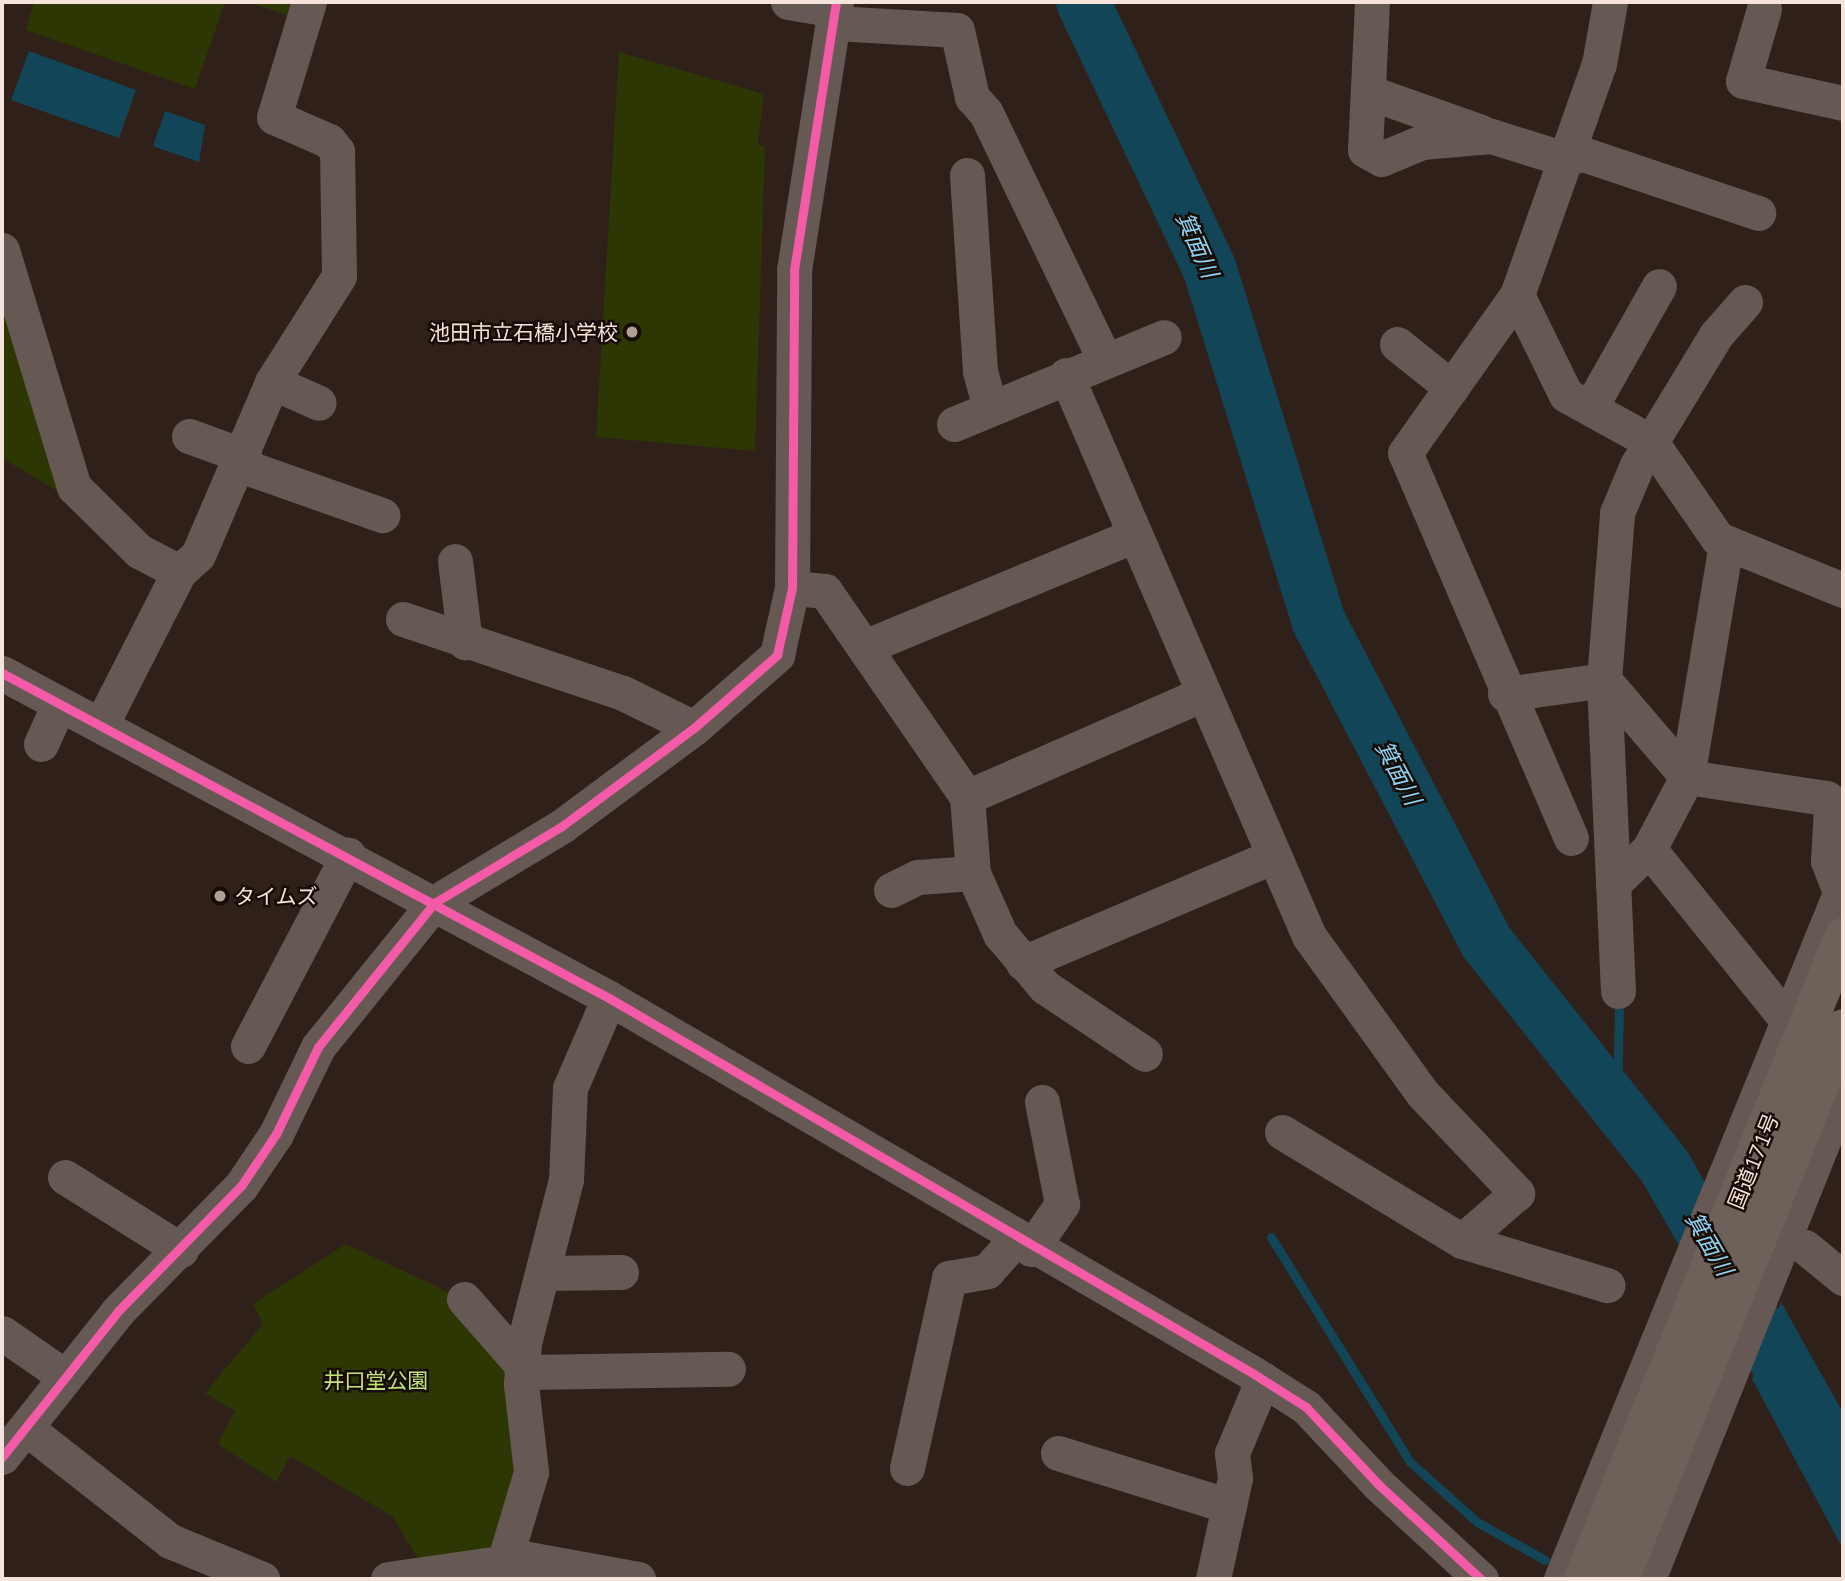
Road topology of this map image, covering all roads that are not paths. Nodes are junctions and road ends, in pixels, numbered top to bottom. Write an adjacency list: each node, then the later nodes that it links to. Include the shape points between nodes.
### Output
1 (309, 2): 21 (street, via 274,117 330,141 337,151 339,276)
2 (788, 2): 6 (street)
3 (1372, 2): 7 (street)
4 (1610, 2): 10 (street, via 1599,64)
5 (1764, 9): 8 (street, via 1734,86)
6 (835, 12): 19 (street, via 957,30 972,97 986,113); 35 (street, via 794,270)
7 (1368, 92): 9 (street); 9 (street, via 1365,150 1381,159 1422,142)
8 (1843, 103)
9 (1491, 136): 10 (street)
10 (1565, 159): 12 (street, via 1583,153); 15 (street)
11 (967, 175): 24 (street, via 980,371)
12 (1758, 214)
13 (2, 250): 34 (street, via 74,487 139,551)
14 (1659, 286): 25 (street)
15 (1517, 295): 22 (street); 25 (street, via 1566,395)
16 (1745, 302): 28 (street, via 1716,335)
17 (1164, 337): 19 (street)
18 (1397, 344): 22 (street)
19 (1104, 358): 20 (street)
20 (1066, 375): 24 (street); 31 (street)
21 (272, 382): 23 (street); 29 (street)
22 (1452, 388): 42 (street, via 1405,453)
23 (319, 403)
24 (990, 408): 26 (street)
25 (1590, 408): 28 (street)
26 (954, 424)
27 (189, 436): 29 (street)
28 (1651, 442): 32 (street); 41 (street, via 1617,513)
29 (242, 461): 30 (street); 34 (street, via 198,555)
30 (382, 515)
31 (1132, 536): 39 (street); 43 (street)
32 (1726, 543): 36 (street); 48 (street)
33 (455, 561): 38 (street)
34 (179, 572): 45 (street)
35 (792, 589): 39 (street, via 825,591); 46 (street, via 777,655)
36 (1843, 590)
37 (403, 619): 38 (street)
38 (465, 642): 46 (street, via 635,698)
39 (867, 646): 49 (street)
40 (2, 673): 44 (street)
41 (1604, 680): 42 (street); 48 (street); 56 (street)
42 (1505, 694): 51 (street)
43 (1201, 695): 49 (street); 54 (street)
44 (59, 704): 45 (street); 47 (street)
45 (101, 725): 53 (street)
46 (694, 728): 58 (street, via 522,855)
47 (41, 744)
48 (1687, 777): 50 (street, via 1826,798); 52 (street)
49 (967, 797): 55 (street)
50 (1837, 808): 59 (street, via 1828,861)
51 (1571, 838)
52 (1649, 849): 56 (street); 63 (street)
53 (348, 855): 58 (street); 65 (street, via 262,993)
54 (1272, 857): 60 (street); 71 (street, via 1308,936 1423,1094 1517,1193)
55 (973, 873): 57 (street, via 918,877); 60 (street, via 1000,934)
56 (1613, 884): 61 (street)
57 (891, 890)
58 (434, 903): 62 (street); 73 (street, via 318,1047 276,1134 241,1186)
59 (1841, 907): 63 (street); 97 (highway, 国道171号)
60 (1023, 963): 66 (street, via 1084,1015)
61 (1618, 991)
62 (609, 998): 72 (street, via 838,1128); 76 (street, via 570,1087 566,1180)
63 (1787, 1020): 96 (street)
64 (1843, 1028): 98 (highway, 国道171号)
65 (248, 1046)
66 (1145, 1054)
67 (1843, 1091): 74 (street)
68 (1042, 1102): 72 (street, via 1062,1204)
69 (1282, 1132): 71 (street)
70 (65, 1177): 73 (street)
71 (1462, 1241): 78 (street)
72 (1023, 1244): 84 (street); 88 (street, via 987,1271 949,1278)
73 (181, 1250): 83 (street)
74 (1790, 1255): 77 (street); 99 (street, via 1711,1423)
75 (621, 1272): 76 (street)
76 (544, 1273): 81 (street)
77 (1843, 1278)
78 (1607, 1285)
79 (464, 1299): 81 (street)
80 (2, 1333): 83 (street)
81 (521, 1369): 82 (street); 90 (street, via 531,1472)
82 (729, 1369)
83 (64, 1376): 85 (street)
84 (1263, 1380): 89 (street, via 1232,1452); 95 (street, via 1306,1407 1378,1485)
85 (26, 1427): 87 (street); 91 (street, via 170,1541)
86 (1058, 1453): 89 (street)
87 (2, 1457)
88 (907, 1468)
89 (1229, 1506): 94 (street)
90 (501, 1571): 92 (street); 93 (street, via 527,1559)
91 (262, 1579)
92 (388, 1579)
93 (638, 1579)
94 (1213, 1579)
95 (1481, 1579)
96 (1560, 1579)
97 (1583, 1579)
98 (1620, 1579)
99 (1648, 1579)

